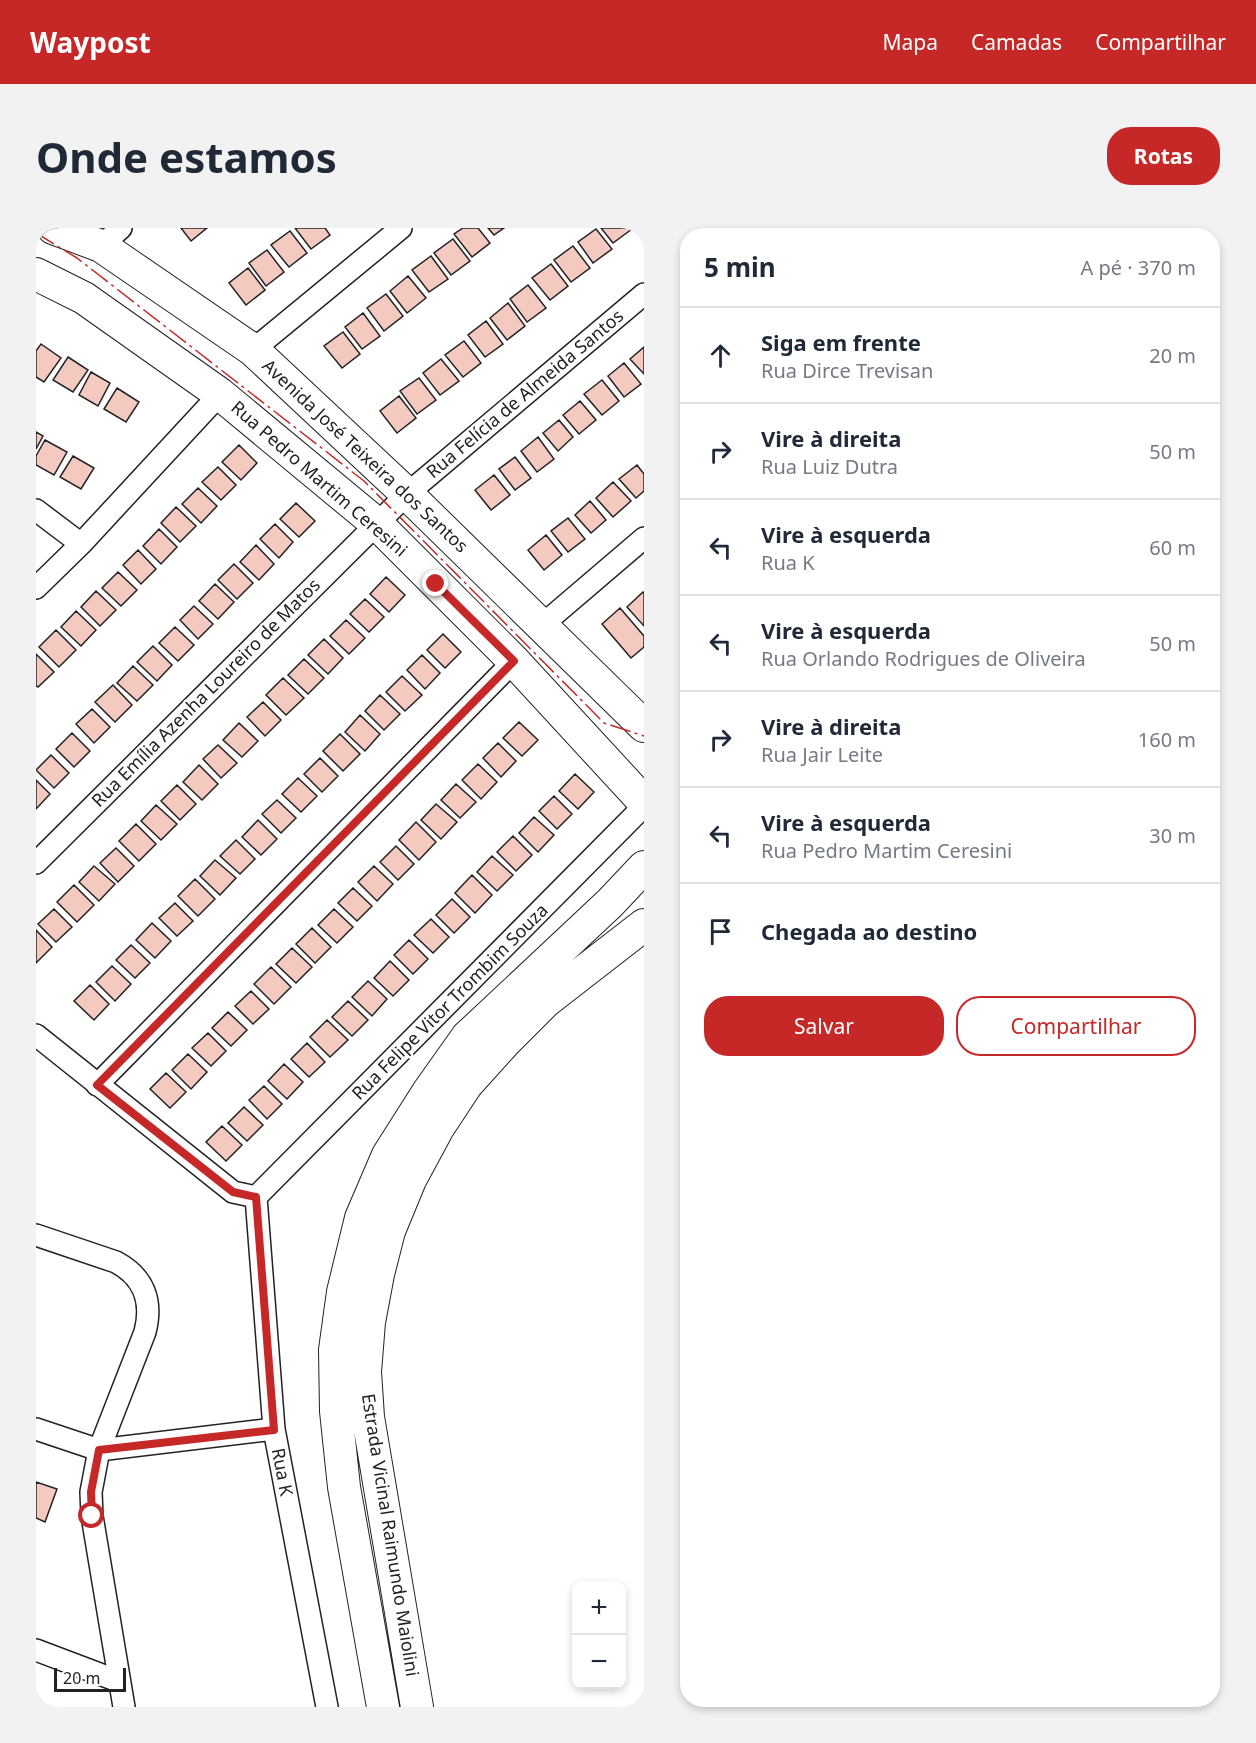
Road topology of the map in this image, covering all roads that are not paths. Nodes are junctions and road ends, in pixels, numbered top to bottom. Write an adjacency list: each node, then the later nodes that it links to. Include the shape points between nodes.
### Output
1 (53, 228): 3 (main road, Avenida José Teixeira dos Santos)
2 (401, 228): 6 (street)
3 (111, 237): 6 (main road, Avenida José Teixeira dos Santos)
4 (36, 274): 7 (main road, Rua Pedro Martim Ceresini, via 84,298)
5 (644, 294): 8 (street, Rua Felícia de Almeida Santos)
6 (253, 350): 8 (main road, Avenida José Teixeira dos Santos)
7 (220, 394): 10 (main road, Rua Pedro Martim Ceresini); 12 (street)
8 (407, 494): 10 (street, Rua Felícia de Almeida Santos); 14 (main road, Avenida José Teixeira dos Santos)
9 (36, 510): 12 (street)
10 (377, 524): 15 (main road, Rua Pedro Martim Ceresini); 18 (street, Rua Emília Azenha Loureiro de Matos)
11 (644, 538): 14 (street)
12 (81, 543): 13 (street)
13 (36, 588)
14 (541, 626): 16 (main road, Avenida José Teixeira dos Santos)
15 (514, 661): 17 (main road, Rua Pedro Martim Ceresini); 22 (street)
16 (644, 726)
17 (644, 804): 23 (street, Rua Felipe Vitor Trombim Souza)
18 (36, 863)
19 (644, 867): 32 (main road, Estrada Vicinal Raimundo Maiolini, via 467,1037 388,1155 361,1218 343,1292 335,1350 336,1411 344,1487)
20 (644, 924): 33 (main road, Estrada Vicinal Raimundo Maiolini, via 546,1001 467,1084 410,1180 389,1231 369,1322 365,1372 368,1417)
21 (36, 1035): 22 (street)
22 (97, 1085): 23 (street, via 233,1192)
23 (256, 1197): 26 (street, Rua K)
24 (36, 1235): 27 (street, via 116,1262 131,1272 146,1295 145,1332)
25 (36, 1430): 27 (street)
26 (274, 1430): 27 (street); 31 (street, Rua K)
27 (99, 1450): 29 (street, via 91,1492 92,1516)
28 (36, 1650): 29 (street)
29 (118, 1681): 30 (street)
30 (124, 1707)
31 (327, 1707)
32 (383, 1707)
33 (417, 1707)

